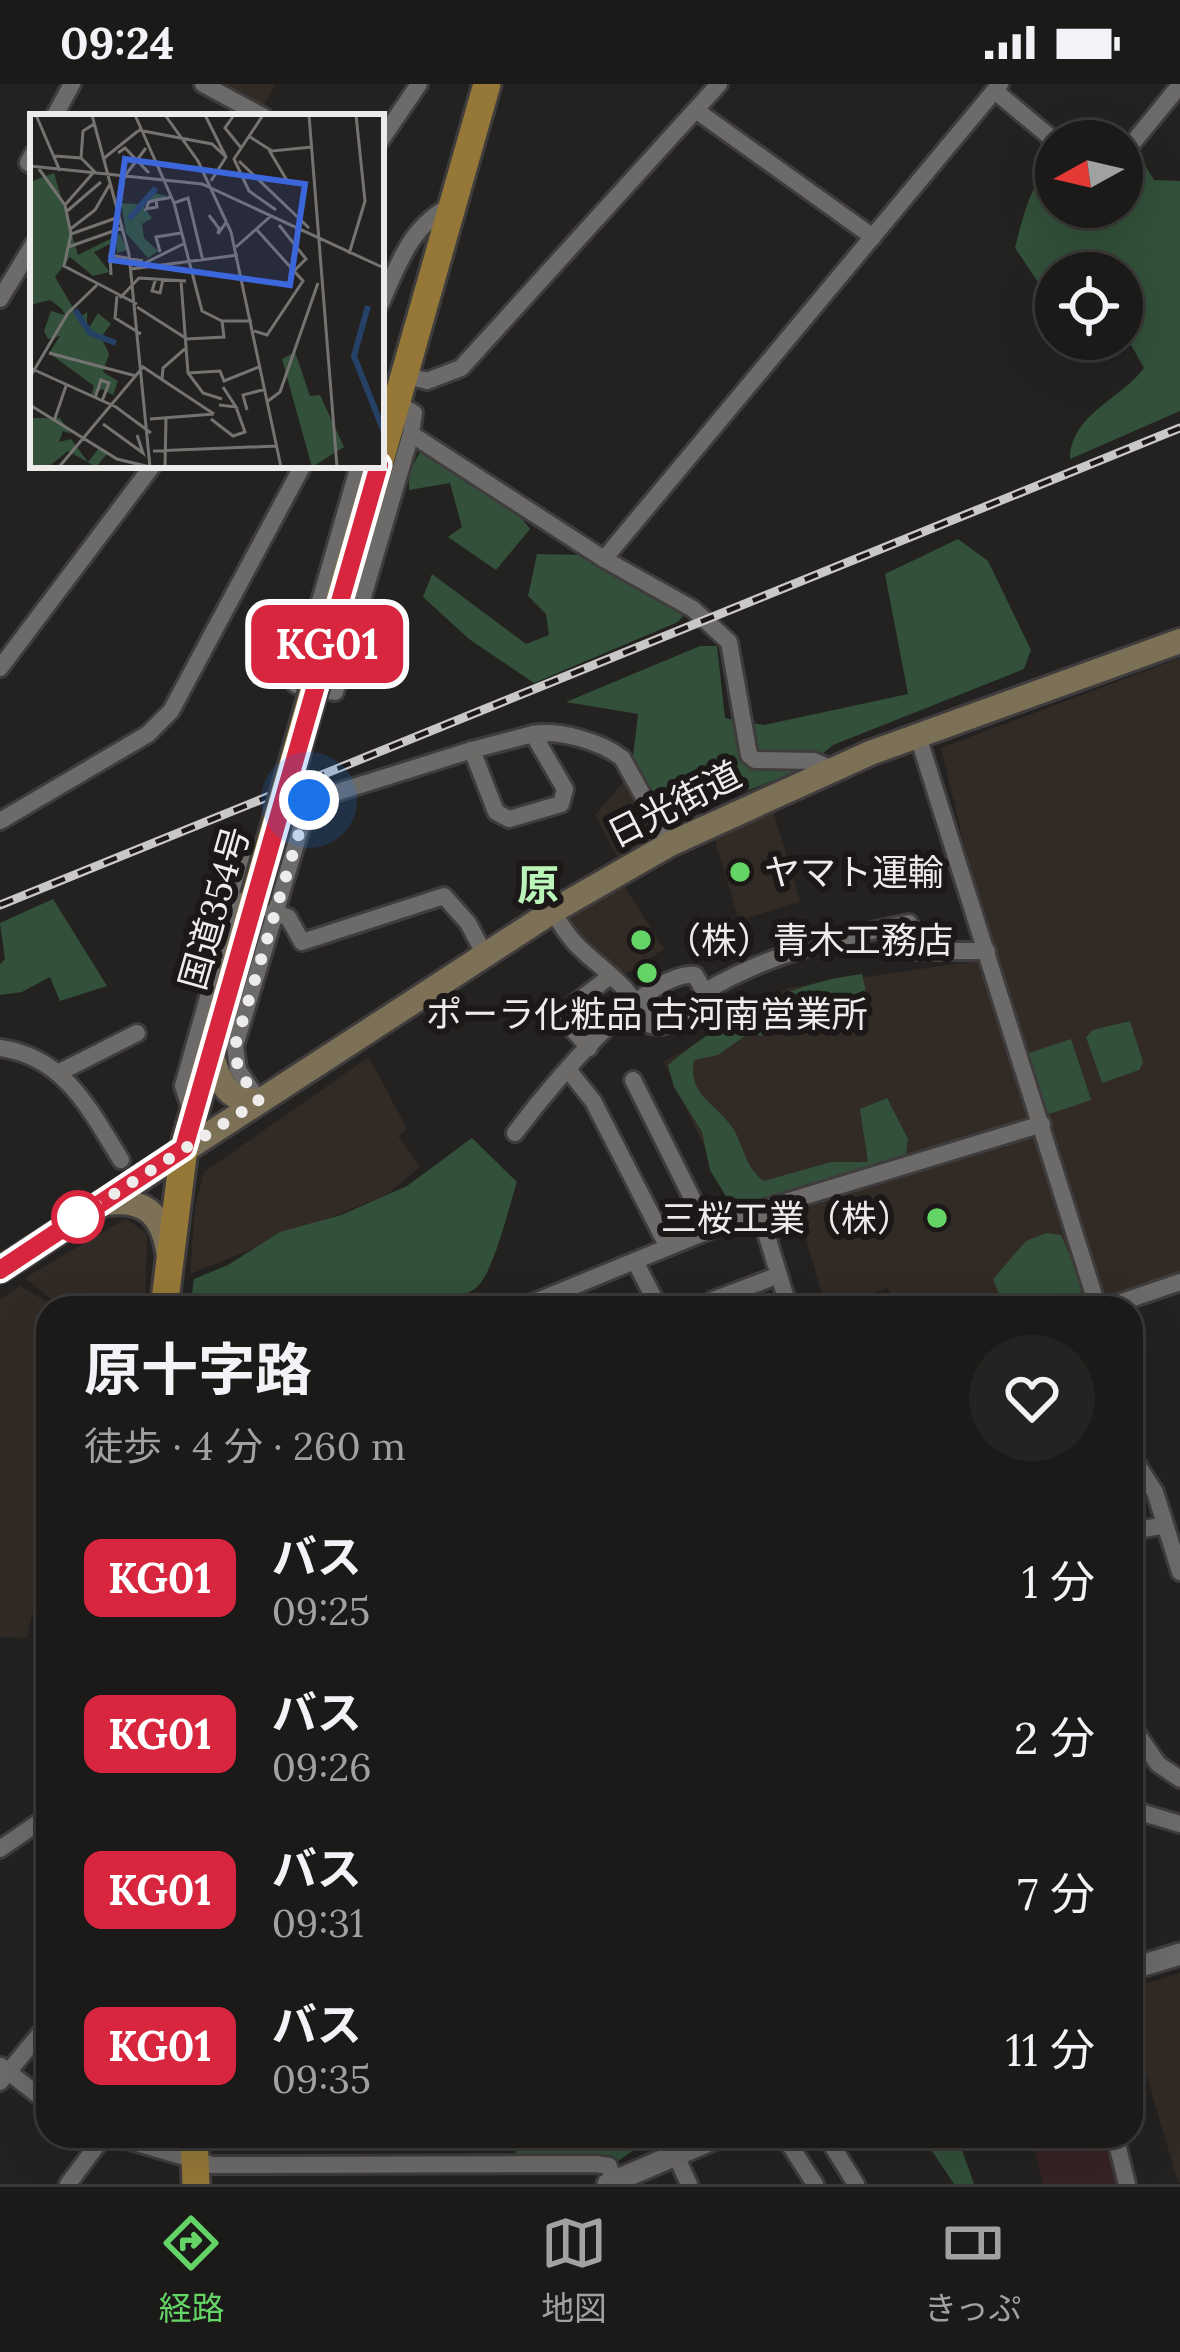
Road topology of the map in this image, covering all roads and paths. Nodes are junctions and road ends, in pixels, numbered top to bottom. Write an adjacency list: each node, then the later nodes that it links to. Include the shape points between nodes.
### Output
1 (72, 84): 9 (street)
2 (203, 84): 10 (street)
3 (419, 84): 13 (street)
4 (487, 84): 14 (highway, 国道354号)
5 (719, 84): 8 (street)
6 (1180, 85): 12 (street)
7 (998, 87): 11 (street); 15 (street)
8 (697, 112): 15 (street); 19 (street, via 461,368)
9 (56, 114)
10 (258, 114)
11 (1035, 122)
12 (1143, 130)
13 (384, 136)
14 (453, 205): 17 (street, via 413,235); 19 (highway, 国道354号)
15 (873, 237): 26 (street)
16 (30, 255): 18 (street)
17 (384, 297)
18 (0, 299)
19 (394, 390): 20 (street, via 414,413); 21 (highway, 国道354号)
20 (411, 434): 24 (street, via 335,692 296,685); 26 (street)
21 (384, 441)
22 (151, 468): 28 (street)
23 (301, 468): 33 (street, via 172,711 148,734)
24 (358, 468)
25 (378, 468): 36 (highway, 国道354号, bridge)
26 (604, 559): 32 (street, via 692,609 729,642 749,755)
27 (1180, 641): 30 (main road, 日光街道)
28 (0, 668)
29 (533, 734): 31 (street); 31 (street, via 565,789 561,804 509,819 496,812); 34 (street, via 550,732 622,758)
30 (918, 736): 32 (main road, 日光街道); 38 (street)
31 (472, 750): 35 (street, via 309,800)
32 (833, 769): 34 (main road, 日光街道)
33 (0, 821)
34 (670, 844): 37 (main road, 日光街道)
35 (287, 868): 36 (street); 51 (street, via 249,852 183,1086)
36 (264, 905): 39 (street, via 288,916 302,942 444,896); 46 (highway, 国道354号); 50 (street, via 234,1055)
37 (553, 911): 39 (main road, 日光街道); 40 (street, via 575,950)
38 (987, 951): 41 (street, via 917,951 910,923 816,942); 52 (street)
39 (484, 955): 50 (main road, 日光街道)
40 (609, 976): 42 (street); 45 (street, via 560,1015)
41 (706, 991): 42 (street, via 695,975 680,974); 42 (street, via 708,998 662,1026)
42 (635, 1005): 45 (street)
43 (137, 1033): 48 (street)
44 (0, 1048): 48 (street)
45 (589, 1048): 47 (street)
46 (211, 1050): 50 (main road, via 226,1090); 51 (highway, 国道354号)
47 (569, 1071): 53 (street); 59 (street, via 593,1101)
48 (60, 1072): 55 (street)
49 (633, 1080): 58 (street)
50 (259, 1101): 54 (main road, 日光街道)
51 (193, 1117): 54 (highway, 国道354号)
52 (1042, 1124): 57 (street); 70 (street)
53 (515, 1133)
54 (184, 1148): 56 (main road, 日光街道); 60 (highway, 国道354号)
55 (121, 1160)
56 (96, 1205): 60 (main road, via 129,1201 149,1209 165,1229); 62 (main road, 日光街道)
57 (759, 1210): 58 (street); 63 (street)
58 (708, 1230): 59 (street)
59 (668, 1247): 61 (street)
60 (168, 1254): 65 (highway, 国道354号)
61 (635, 1261): 66 (street); 67 (street)
62 (0, 1270)
63 (779, 1275): 68 (street); 69 (street)
64 (1180, 1282): 71 (street)
65 (165, 1296)
66 (549, 1296)
67 (653, 1296)
68 (724, 1296)
69 (785, 1296)
70 (1097, 1296)
71 (1137, 1296)
72 (1143, 1474): 73 (street)
73 (1161, 1526): 74 (street); 75 (street)
74 (1143, 1529)
75 (1179, 1563)
76 (1143, 1742): 77 (street)
77 (1180, 1779)
78 (1143, 1814): 80 (street)
79 (36, 1824): 81 (street)
80 (1180, 1824)
81 (0, 1849)
82 (1180, 1954): 83 (street)
83 (1143, 1965)
84 (36, 2037): 85 (street)
85 (3, 2074): 86 (street)
86 (36, 2095)
87 (99, 2148): 96 (street)
88 (152, 2148): 94 (street)
89 (694, 2148): 93 (street)
90 (792, 2148): 98 (street)
91 (834, 2148): 99 (street)
92 (1118, 2148): 100 (street)
93 (676, 2156): 95 (street); 97 (street)
94 (195, 2160): 95 (street, via 320,2168 596,2164 609,2166)
95 (612, 2183)
96 (68, 2184)
97 (689, 2184)
98 (815, 2184)
99 (856, 2184)
100 (1127, 2184)

